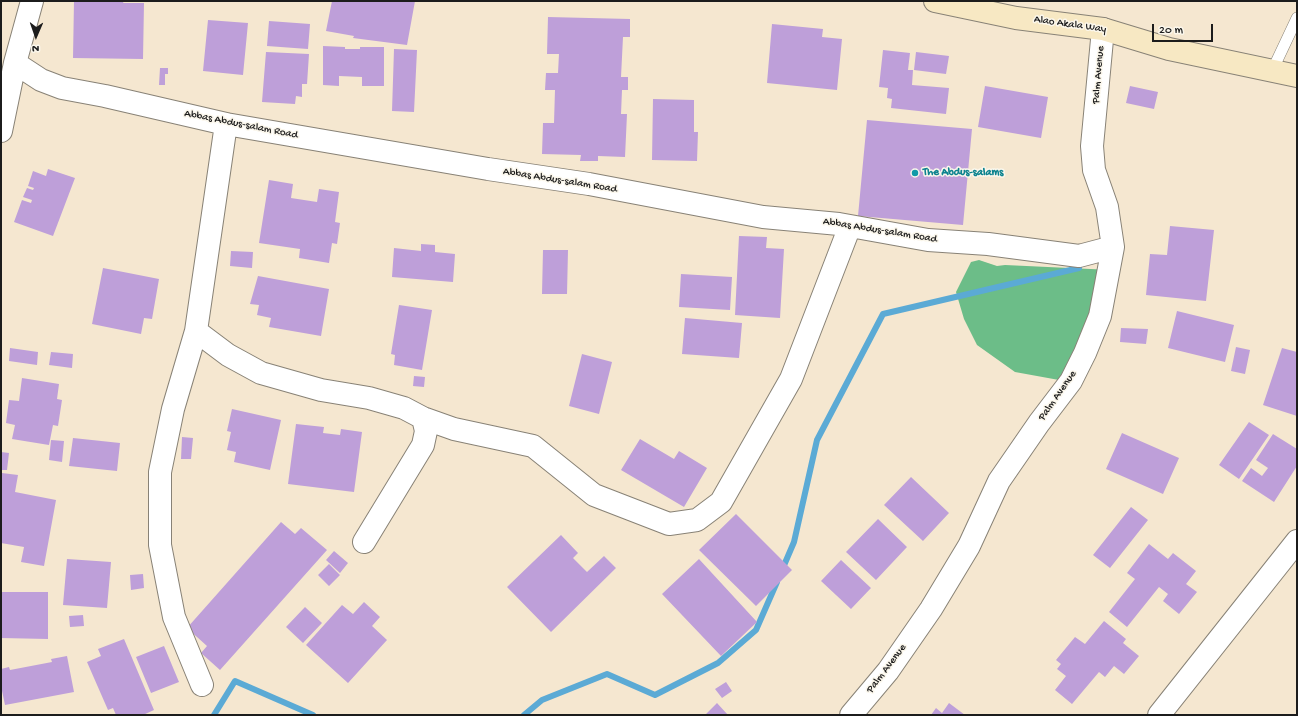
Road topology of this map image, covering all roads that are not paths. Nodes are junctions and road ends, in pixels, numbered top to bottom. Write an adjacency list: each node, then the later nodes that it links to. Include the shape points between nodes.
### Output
1 (32, 1): 5 (street)
2 (935, 1): 4 (street, Alao Akala Way, via 1016,18)
3 (1297, 18): 6 (lane)
4 (1103, 29): 6 (street, Alao Akala Way, via 1169,49); 11 (street, Palm Avenue, via 1092,146 1094,170 1107,207)
5 (15, 63): 8 (street, Abbas Abdus-salam Road, via 41,80 62,88); 9 (street)
6 (1272, 71): 7 (street, Alao Akala Way)
7 (1297, 76)
8 (226, 124): 10 (street, Abbas Abdus-salam Road, via 589,184 763,217); 12 (street)
9 (1, 131)
10 (850, 226): 11 (street, Abbas Abdus-salam Road, via 928,240 1004,246 1079,256); 13 (street, via 791,379 721,502 697,520 669,524 594,495 533,446 454,429)
11 (1113, 247): 17 (street, Palm Avenue, via 1100,316 1071,381 999,481 969,546 931,609 888,671)
12 (196, 331): 13 (street, via 228,355 261,373 322,390 369,398 404,408); 16 (street, via 173,409 160,472 160,545 174,617)
13 (423, 418): 15 (street, via 426,431 424,445)
14 (1297, 541): 18 (street)
15 (364, 542)
16 (202, 685)
17 (851, 715)
18 (1159, 715)

